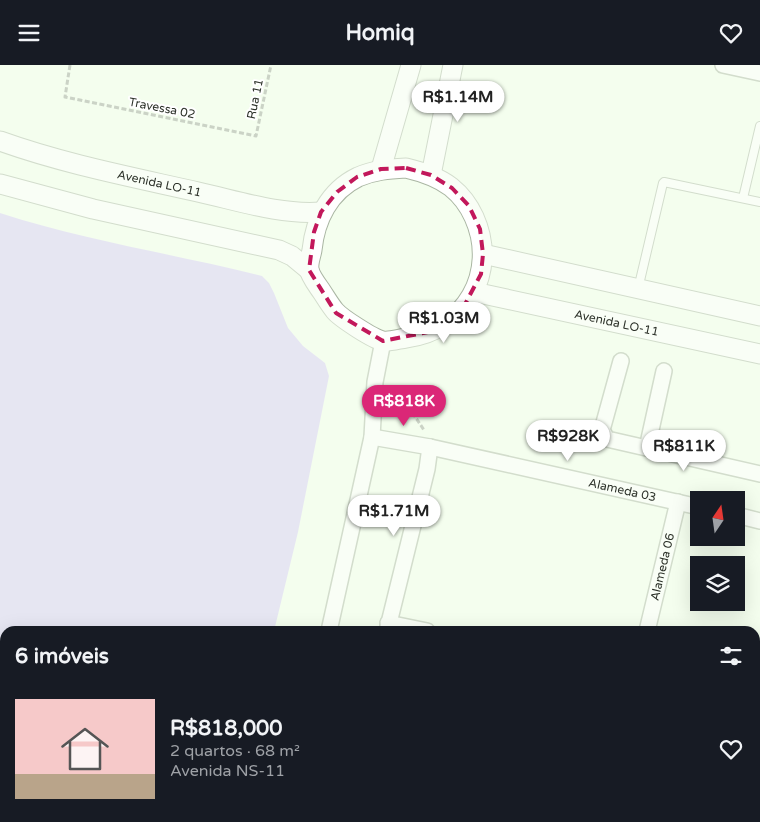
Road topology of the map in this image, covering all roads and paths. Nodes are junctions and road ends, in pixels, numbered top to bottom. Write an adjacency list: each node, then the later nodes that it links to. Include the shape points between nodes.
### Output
1 (70, 65): 8 (path, Travessa 02, via 65,97)
2 (271, 65): 8 (path, Rua 11)
3 (411, 65): 10 (street)
4 (452, 65): 11 (street)
5 (723, 65): 6 (street)
6 (760, 73)
7 (760, 126): 13 (lane)
8 (256, 136)
9 (0, 141): 15 (street, Avenida LO-11, via 96,169 251,204 288,212)
10 (381, 169): 11 (street, via 406,168); 15 (street, via 357,177 337,192)
11 (431, 175): 16 (street, via 452,188 469,206 480,229)
12 (0, 184): 17 (street, via 93,209 279,250)
13 (742, 198): 14 (lane); 18 (lane, via 663,183)
14 (760, 202)
15 (321, 212): 17 (street, via 314,232)
16 (483, 254): 18 (street); 19 (street, via 481,274)
17 (309, 270): 21 (street, via 336,313)
18 (638, 289): 20 (street)
19 (474, 292): 21 (street, via 463,308 433,331); 22 (street, Avenida LO-11)
20 (760, 316)
21 (383, 341): 25 (street)
22 (760, 353)
23 (621, 361): 28 (street, via 602,430 607,439)
24 (664, 371): 28 (street)
25 (375, 382): 26 (street); 27 (path, via 412,412 426,432)
26 (372, 437): 27 (street, Alameda 03); 34 (street)
27 (430, 447): 30 (street, Alameda 03); 35 (street)
28 (647, 448): 29 (street)
29 (760, 474)
30 (678, 502): 31 (street, Alameda 03); 36 (street, Alameda 06)
31 (690, 505)
32 (745, 517): 33 (street)
33 (760, 521)
34 (330, 626)
35 (387, 626)
36 (648, 626)

